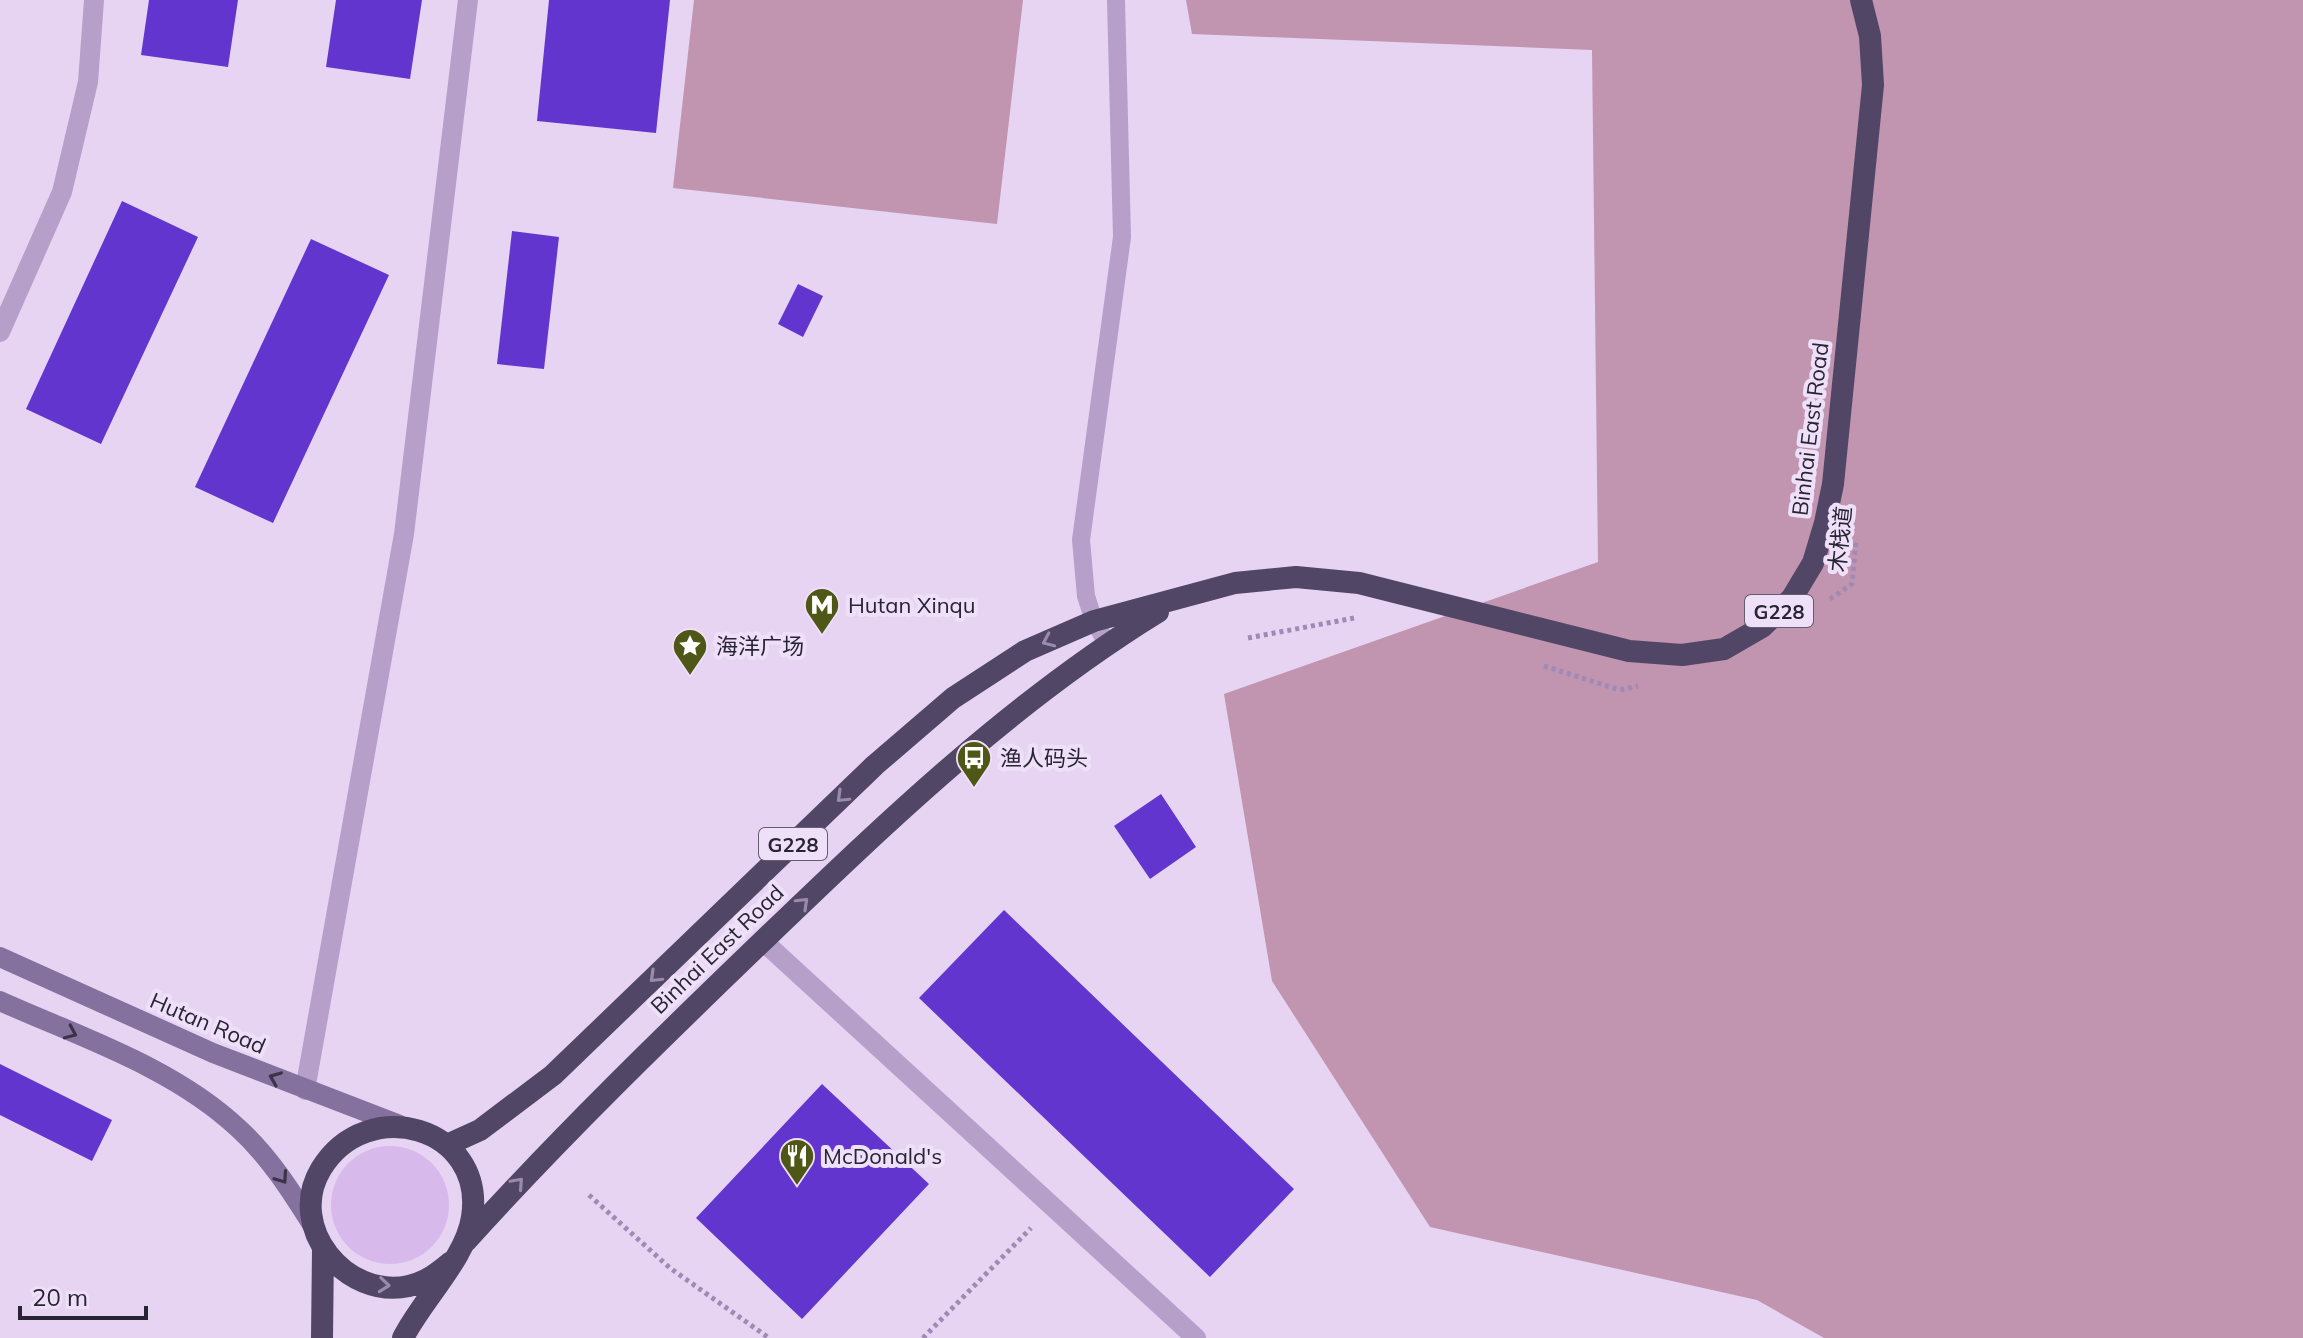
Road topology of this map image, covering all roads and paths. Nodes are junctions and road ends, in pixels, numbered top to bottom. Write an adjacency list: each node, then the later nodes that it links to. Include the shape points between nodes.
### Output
1 (94, 0): 5 (street, via 88,82 62,192)
2 (468, 0): 18 (street, via 404,534)
3 (1116, 0): 10 (lane, via 1122,237 1081,540 1081,571)
4 (1861, 0): 7 (highway, Binhai East Road / G228, via 1873,85 1833,484 1813,563 1792,598 1762,627 1724,649 1682,655 1629,651 1359,583 1296,577 1235,583)
5 (0, 332)
6 (1857, 538): 8 (path, 木栈道, via 1852,584)
7 (1176, 601): 10 (highway, Binhai East Road / G228); 12 (highway, Binhai East Road / G228)
8 (1826, 602)
9 (1362, 616): 11 (path)
10 (1094, 621): 12 (lane); 20 (highway, Binhai East Road / G228, one-way to 20, via 1025,651 953,698 875,765 553,1075 480,1130)
11 (1248, 638)
12 (1107, 643): 15 (highway, Binhai East Road / G228, one-way to 12, via 981,737)
13 (1534, 663): 14 (path, via 1620,690)
14 (1649, 683)
15 (763, 941): 22 (street); 24 (highway, Binhai East Road / G228, one-way to 15, via 585,1113)
16 (0, 957): 18 (main road, Hutan Road, one-way to 16)
17 (0, 1001): 23 (main road, one-way to 23, via 192,1090 239,1128 278,1172)
18 (305, 1090): 19 (main road, Hutan Road)
19 (400, 1125): 20 (highway); 23 (highway, Binhai East Road / G228, via 374,1127 350,1137 330,1154 311,1201)
20 (447, 1145): 24 (highway, Binhai East Road / G228, via 472,1190 473,1216)
21 (589, 1195): 29 (path, via 670,1268)
22 (1052, 1206): 30 (path); 31 (street)
23 (313, 1226): 25 (highway, Binhai East Road / G228)
24 (466, 1241): 26 (highway, Binhai East Road / G228)
25 (323, 1249): 26 (highway, Binhai East Road / G228, one-way to 26, via 360,1281 384,1287 432,1278); 27 (highway, Binhai East Road / G228)
26 (451, 1262): 28 (highway, Binhai East Road / G228)
27 (322, 1338)
28 (403, 1338)
29 (769, 1338)
30 (923, 1338)
31 (1196, 1338)

